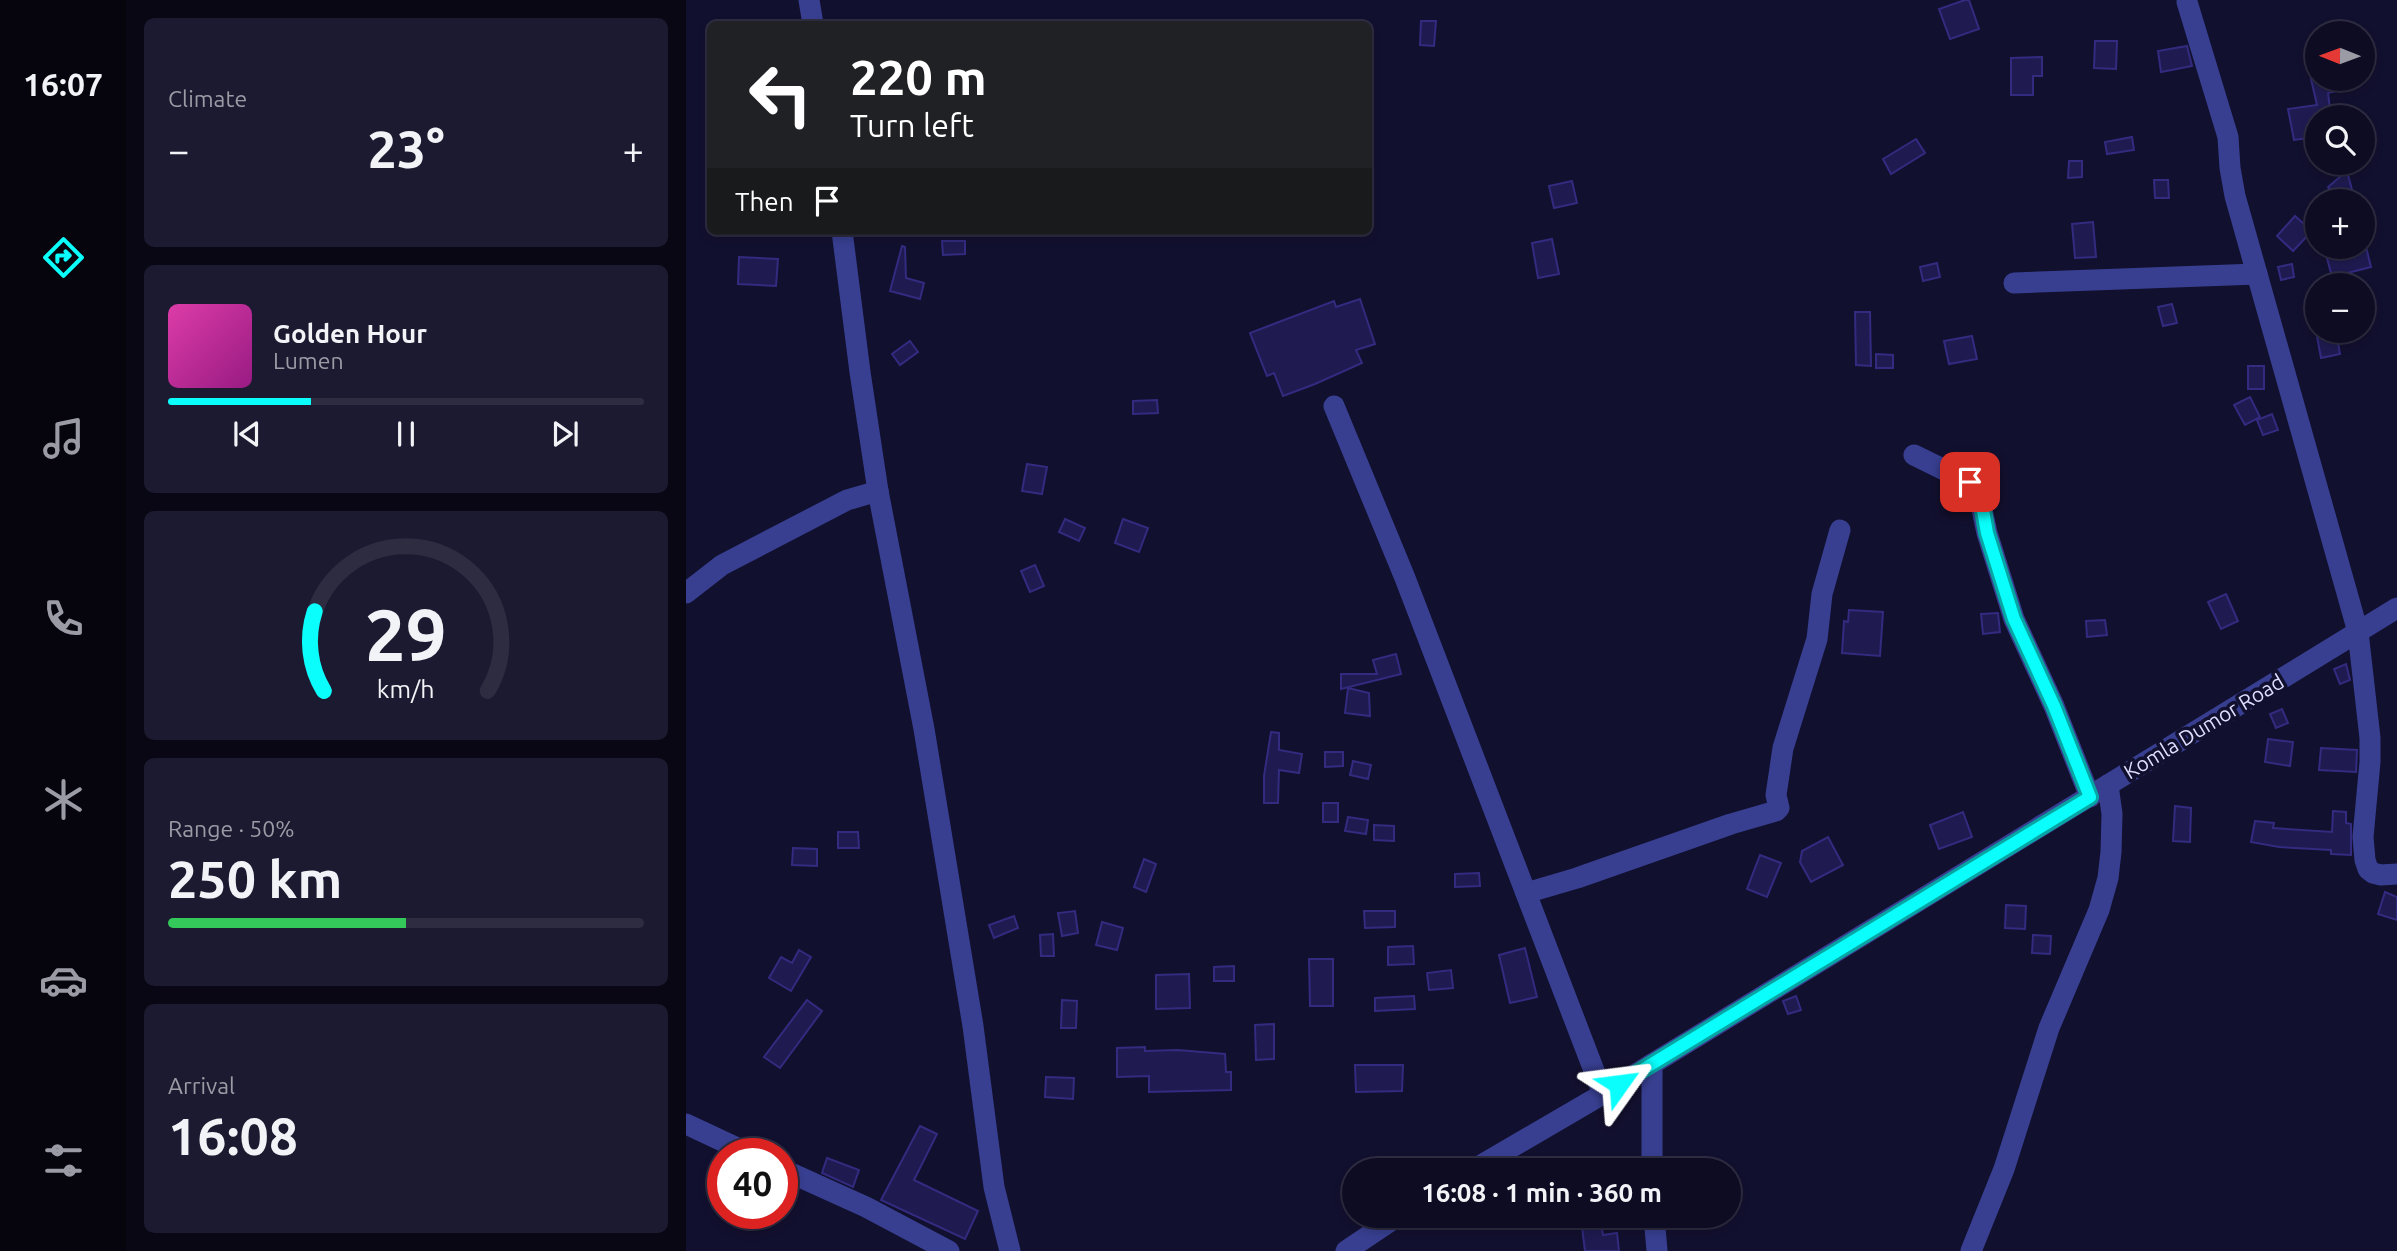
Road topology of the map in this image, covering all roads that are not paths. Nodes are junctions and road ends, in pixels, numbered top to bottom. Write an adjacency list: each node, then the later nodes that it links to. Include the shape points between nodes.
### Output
1 (809, 0): 3 (street)
2 (2187, 2): 5 (street, via 2228,137 2235,196)
3 (812, 21)
4 (843, 235): 9 (street)
5 (2257, 274): 6 (street); 13 (street)
6 (2014, 283)
7 (1334, 405): 16 (street)
8 (1914, 455): 14 (street, via 1977,486 2014,619)
9 (878, 491): 11 (street, via 847,500 722,565); 27 (street, via 924,729 971,1013 994,1187)
10 (1840, 530): 16 (street, via 1822,594 1817,639 1783,748 1776,795 1779,808)
11 (686, 593)
12 (2397, 608): 13 (street, Komla Dumor Road)
13 (2358, 632): 14 (street, Komla Dumor Road); 15 (street, via 2370,738 2365,860 2373,873)
14 (2099, 791): 17 (street, Komla Dumor Road); 30 (street, via 2112,814 2108,878 2049,1028 2004,1169)
15 (2397, 874)
16 (1526, 893): 18 (street)
17 (1652, 1064): 18 (street, Komla Dumor Road); 22 (street)
18 (1603, 1094): 21 (street, Komla Dumor Road)
19 (686, 1124): 20 (street)
20 (716, 1138)
21 (1493, 1158)
22 (1653, 1158)
23 (798, 1176): 26 (street)
24 (1380, 1228): 28 (street)
25 (1655, 1228): 29 (street)
26 (949, 1251)
27 (1010, 1251)
28 (1346, 1251)
29 (1657, 1251)
30 (1971, 1251)

